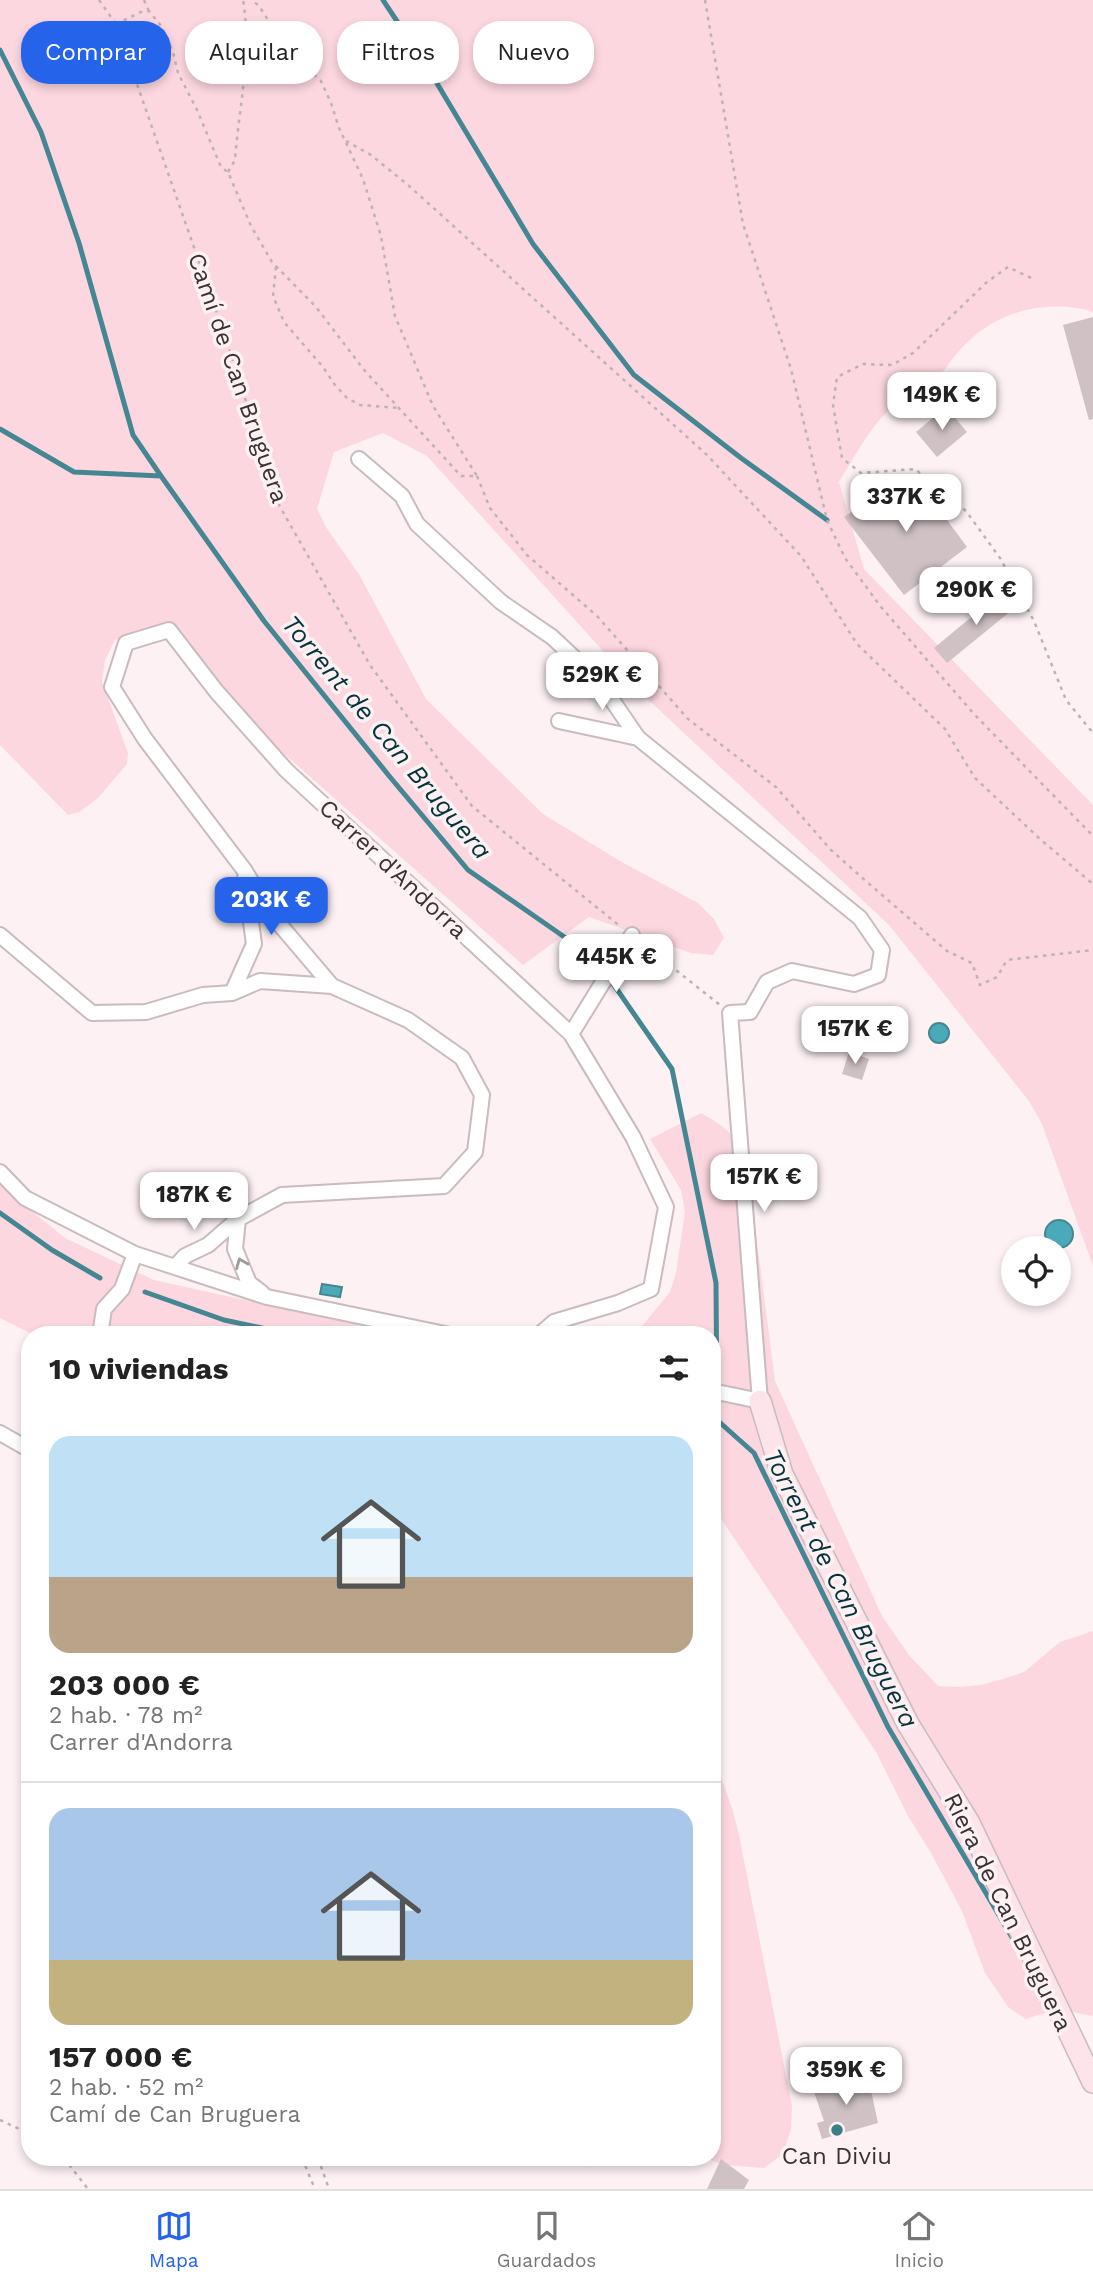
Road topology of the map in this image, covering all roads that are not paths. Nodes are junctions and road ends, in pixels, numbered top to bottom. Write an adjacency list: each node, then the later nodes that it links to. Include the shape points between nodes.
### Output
1 (359, 459): 3 (street, via 402,496 417,524 501,602 551,637 600,681)
2 (559, 721): 3 (street)
3 (638, 738): 19 (street, via 860,918 882,950 878,975 854,984 792,971 767,982 750,1012 730,1013)
4 (244, 872): 7 (street, Carrer d'Andorra, via 270,913); 8 (street, Carrer d'Andorra, via 254,944); 9 (street, Carrer d'Andorra, via 145,739 113,687 126,643 169,630 286,770)
5 (0, 935): 8 (street, via 92,1013 146,1012 203,995)
6 (632, 935): 9 (street)
7 (332, 986): 8 (street, via 260,981); 11 (street, via 408,1020 462,1058 482,1096 475,1152 444,1185 282,1195)
8 (232, 993)
9 (571, 1034): 17 (street, Carrer d'Andorra, via 633,1137 666,1208 651,1289)
10 (0, 1172): 12 (street, via 25,1198)
11 (238, 1219): 13 (street); 14 (street, one-way to 11, via 249,1283 235,1249)
12 (135, 1254): 13 (street); 15 (street, via 122,1289 104,1309)
13 (175, 1267): 14 (street)
14 (267, 1297): 16 (street)
15 (101, 1326)
16 (407, 1326)
17 (549, 1326)
18 (721, 1393): 19 (street)
19 (760, 1401): 22 (street, Riera de Can Bruguera, via 787,1485 908,1724 969,1823)
20 (0, 1433): 21 (street)
21 (21, 1445)
22 (1093, 2082)

